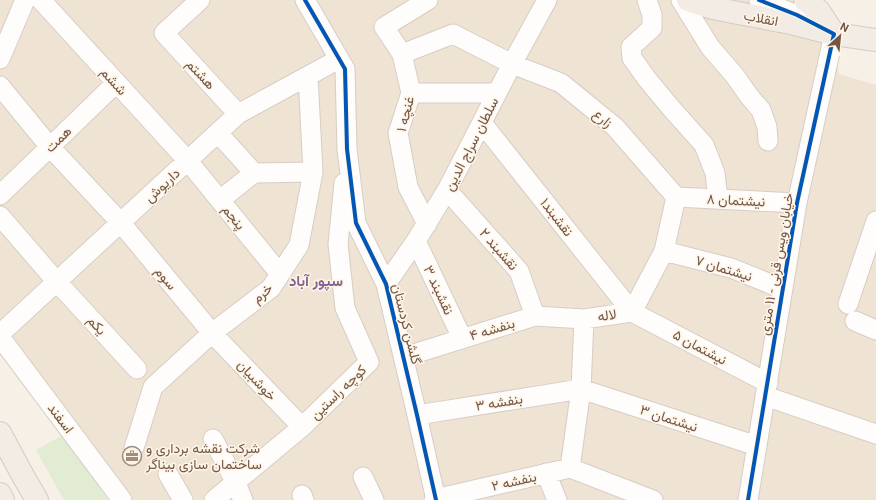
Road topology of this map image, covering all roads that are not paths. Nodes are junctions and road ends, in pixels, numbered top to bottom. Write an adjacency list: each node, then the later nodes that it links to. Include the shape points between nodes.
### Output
1 (25, 0): 16 (street)
2 (41, 0): 19 (street, ششم)
3 (200, 0): 23 (street, هشتم, via 164,33)
4 (428, 0): 14 (street, via 384,27)
5 (547, 0): 17 (street, سلطان سراج الدین)
6 (647, 0): 35 (street, via 652,16 652,28 631,47 632,58 704,145 715,173)
7 (681, 0): 26 (street, via 710,47 761,110 767,127)
8 (688, 0): 12 (main road, انقلاب, via 713,8)
9 (758, 0): 12 (street, via 797,15)
10 (805, 0): 12 (main road, via 819,11)
11 (312, 3): 15 (street, گلشن کردستان)
12 (834, 34): 13 (main road, انقلاب); 37 (street, خیابان ویس قرنی - ۱۱ متری)
13 (876, 40)
14 (402, 54): 17 (street, زارع, via 453,34); 21 (street, غنچه ۱)
15 (339, 59): 18 (street, داریوش); 28 (street, گلشن کردستان, via 345,69)
16 (0, 60)
17 (512, 64): 22 (street, سلطان سراج الدین); 34 (street, زارع, via 561,83 615,127)
18 (308, 76): 23 (street, داریوش); 30 (street, خرم)
19 (116, 83): 27 (street, همت); 29 (street, ششم)
20 (0, 86): 27 (street, سوم)
21 (411, 93): 22 (street); 41 (street, غنچه ۱, via 398,133 408,187)
22 (497, 93): 24 (street, سلطان سراج الدین)
23 (238, 114): 25 (street, داریوش)
24 (482, 123): 32 (street, سلطان سراج الدین); 48 (street, نقشبند۱)
25 (218, 133): 29 (street, داریوش); 31 (street)
26 (768, 142)
27 (50, 147): 33 (street, همت); 40 (street, سوم)
28 (347, 149): 46 (street, گلشن کردستان, via 356,223); 60 (street, کوچه راستین, via 338,244 345,308 369,362)
29 (188, 161): 36 (street, پنجم); 40 (street, داریوش)
30 (313, 172): 31 (street); 44 (street, خرم, via 299,245)
31 (254, 173): 36 (street)
32 (448, 190): 41 (street, سلطان سراج الدین); 49 (street, نقشبند ۲, via 519,271)
33 (0, 195)
34 (676, 197): 35 (street, نیشتمان ۸); 43 (street, لاله)
35 (718, 199): 37 (street, نیشتمان ۸)
36 (220, 200): 44 (street, پنجم)
37 (797, 203): 47 (street, خیابان ویس قرنی - ۱۱ متری)
38 (0, 216): 45 (street, یکم)
39 (876, 221): 51 (street, via 852,313)
40 (121, 223): 45 (street, داریوش); 52 (street, سوم)
41 (427, 224): 42 (street, سلطان سراج الدین)
42 (416, 242): 46 (street, سلطان سراج الدین); 54 (street, نقشبند ۳)
43 (664, 251): 47 (street, نیشتمان ۷, via 731,268); 48 (street, لاله)
44 (280, 274): 52 (street, خرم, via 271,288)
45 (57, 282): 53 (street, داریوش); 56 (street, یکم)
46 (386, 284): 55 (street, گلشن کردستان)
47 (783, 289): 58 (street, خیابان ویس قرنی - ۱۱ متری)
48 (632, 312): 50 (street, لاله); 58 (street, نیشتمان ۵)
49 (535, 316): 50 (street, بنفشه ۴); 54 (street, بنفشه ۴)
50 (584, 318): 57 (street, لاله)
51 (876, 330)
52 (212, 333): 60 (street, خوشبیان); 65 (street, خرم, via 152,387)
53 (0, 335): 75 (street, اسفند)
54 (462, 338): 55 (street, بنفشه ۴)
55 (404, 357): 59 (street, گلشن کردستان)
56 (137, 369)
57 (581, 389): 59 (street, بنفشه ۳); 64 (street, نیشتمان ۳); 66 (street, لاله)
58 (766, 390): 62 (street, نیشتمان ۵); 64 (street, خیابان ویس قرنی - ۱۱ متری)
59 (417, 415): 79 (street, گلشن کردستان)
60 (302, 427): 70 (street, کوچه راستین)
61 (0, 433): 74 (main road)
62 (876, 434)
63 (213, 439): 70 (street)
64 (757, 446): 82 (street, خیابان ویس قرنی - ۱۱ متری)
65 (134, 448)
66 (570, 468): 67 (street, بنفشه ۲); 71 (street)
67 (546, 473): 79 (street, بنفشه ۲); 80 (street)
68 (168, 474): 76 (street)
69 (363, 477): 78 (street)
70 (239, 492): 77 (street, کوچه راستین)
71 (610, 492): 81 (street)
72 (0, 494): 73 (main road)
73 (3, 500)
74 (38, 500)
75 (122, 500)
76 (183, 500)
77 (214, 500)
78 (374, 500)
79 (435, 500)
80 (557, 500)
81 (653, 500)
82 (748, 500)

